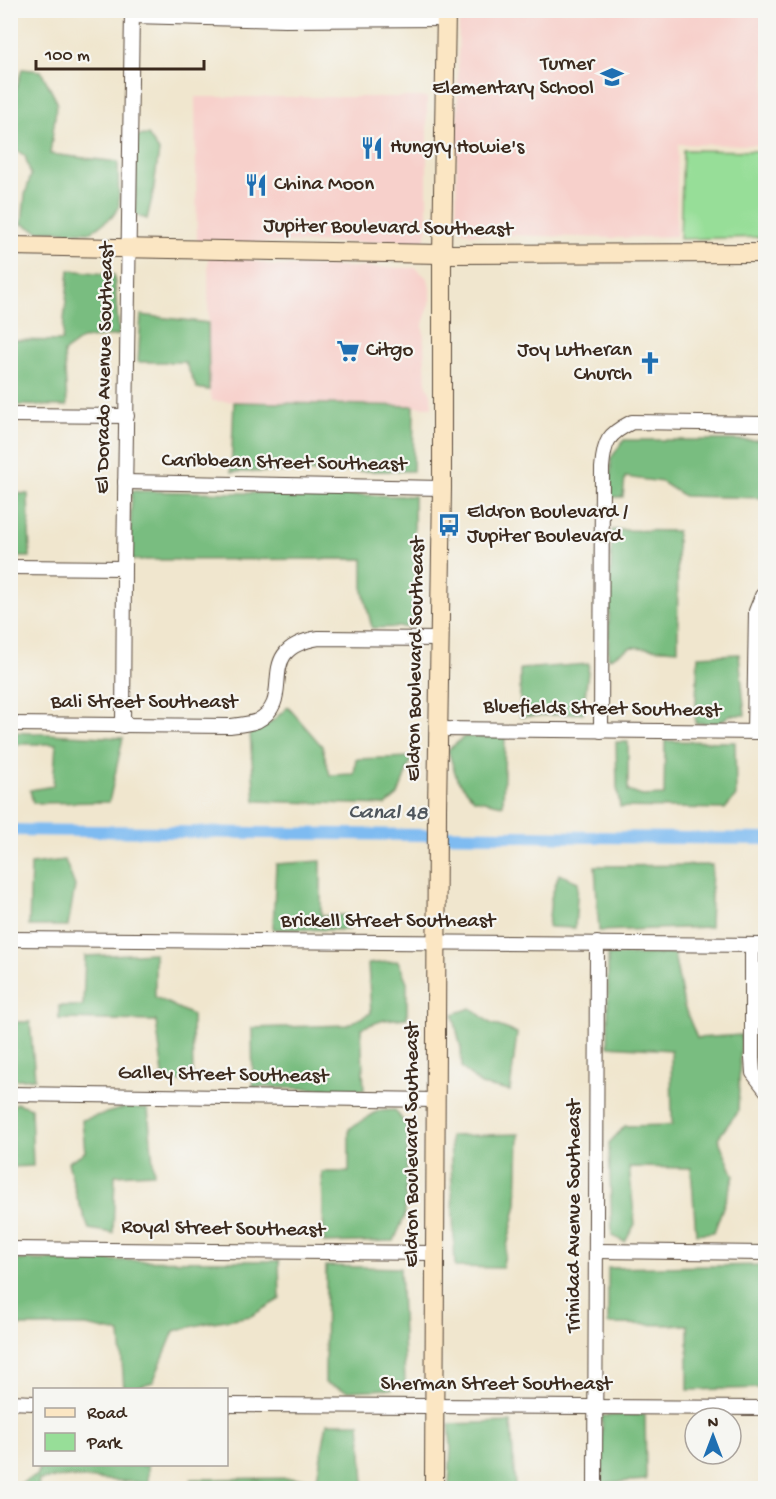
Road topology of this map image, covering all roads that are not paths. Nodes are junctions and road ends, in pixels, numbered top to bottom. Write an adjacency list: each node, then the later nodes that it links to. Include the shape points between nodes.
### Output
1 (132, 13): 2 (street); 5 (street, El Dorado Avenue Southeast)
2 (285, 15): 3 (street)
3 (446, 15): 7 (street, Eldron Boulevard Southeast)
4 (10, 246): 5 (street, Jupiter Boulevard Southeast)
5 (129, 247): 7 (street, Jupiter Boulevard Southeast); 9 (street, El Dorado Avenue Southeast)
6 (765, 253): 7 (street, Jupiter Boulevard Southeast)
7 (442, 254): 12 (street, Eldron Boulevard Southeast)
8 (10, 415): 9 (street)
9 (126, 416): 11 (street, El Dorado Avenue Southeast)
10 (765, 424): 20 (street, via 632,422 620,429 604,448)
11 (125, 482): 12 (street, Caribbean Street Southeast); 14 (street, El Dorado Avenue Southeast)
12 (442, 488): 16 (street, Eldron Boulevard Southeast)
13 (10, 567): 14 (street)
14 (124, 568): 18 (street, El Dorado Avenue Southeast)
15 (765, 592): 21 (street, via 756,611)
16 (440, 639): 18 (street, Bali Street Southeast, via 302,640 286,650 278,668 277,693 271,710 256,721 230,726); 19 (street, Eldron Boulevard Southeast)
17 (10, 724): 18 (street, Bali Street Southeast)
18 (123, 726)
19 (438, 729): 20 (street, Bluefields Street Southeast); 24 (street, Eldron Boulevard Southeast)
20 (601, 731): 21 (street, Bluefields Street Southeast)
21 (760, 732)
22 (10, 939): 24 (street, Brickell Street Southeast)
23 (597, 943): 24 (street, Brickell Street Southeast); 25 (street, Brickell Street Southeast); 30 (street, Trinidad Avenue Southeast)
24 (437, 944): 28 (street, Eldron Boulevard Southeast)
25 (759, 945): 26 (street, via 752,1058 753,1073)
26 (765, 1089)
27 (10, 1094): 28 (street, Galley Street Southeast)
28 (436, 1100): 31 (street, Eldron Boulevard Southeast)
29 (10, 1249): 31 (street, Royal Street Southeast)
30 (596, 1251): 32 (street); 36 (street, Trinidad Avenue Southeast)
31 (435, 1253): 37 (street, Eldron Boulevard Southeast)
32 (765, 1253)
33 (10, 1402): 34 (street)
34 (33, 1403)
35 (228, 1405): 37 (street, Sherman Street Southeast)
36 (596, 1406): 37 (street, Sherman Street Southeast); 38 (street, Sherman Street Southeast); 40 (street, Trinidad Avenue Southeast)
37 (434, 1407): 39 (street, Eldron Boulevard Southeast)
38 (765, 1408)
39 (434, 1488)
40 (595, 1488)

